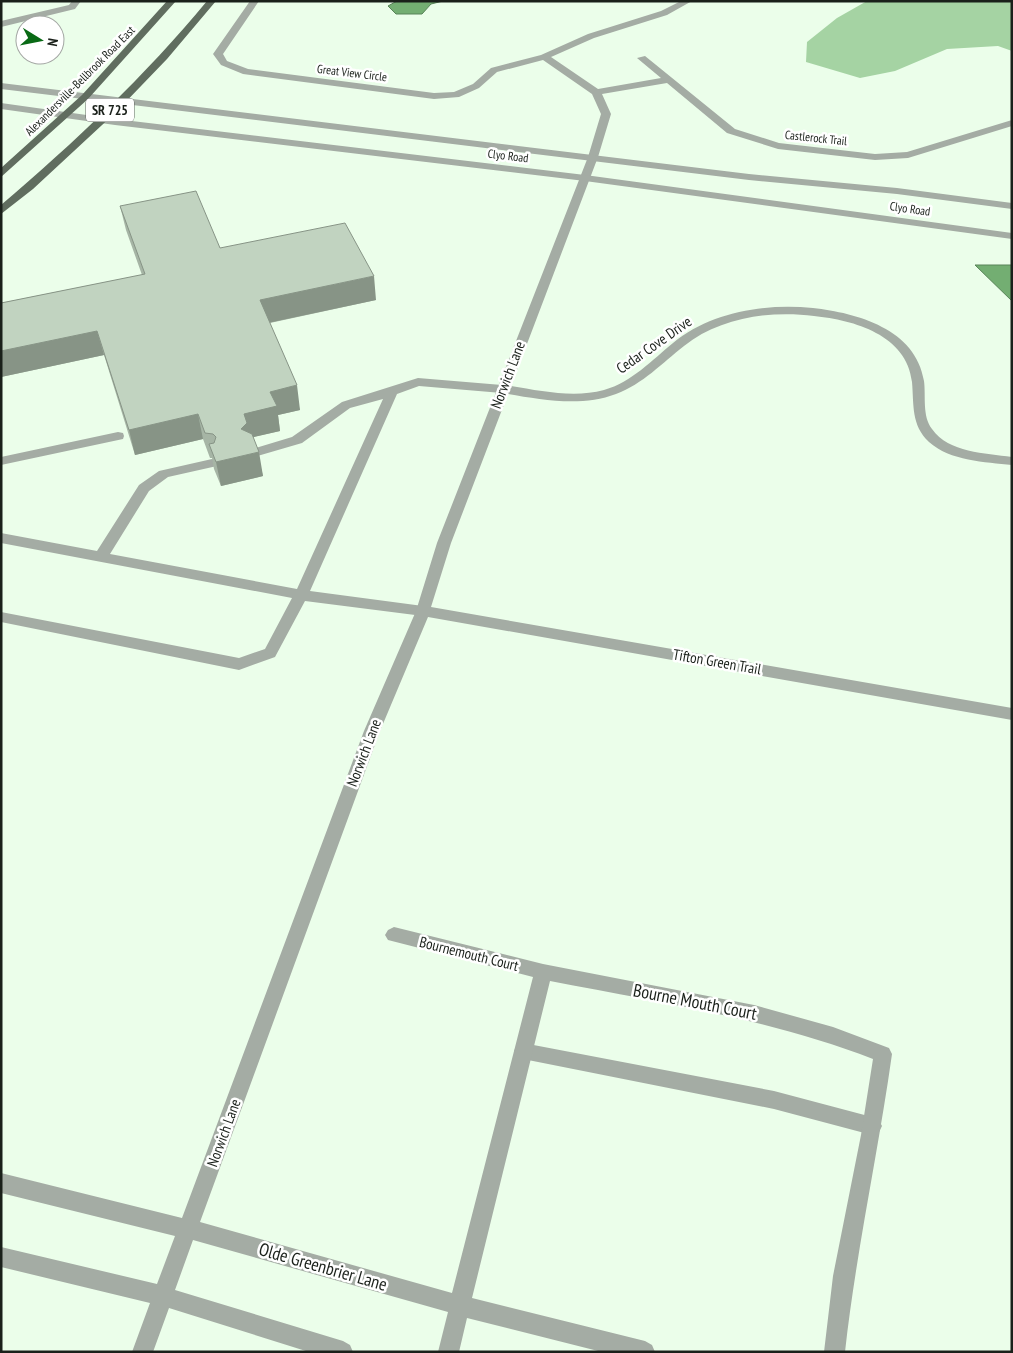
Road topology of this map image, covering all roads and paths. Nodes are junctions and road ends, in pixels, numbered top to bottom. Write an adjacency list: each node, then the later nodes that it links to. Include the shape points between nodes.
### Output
1 (77, 1): 6 (street, via 72,7)
2 (172, 1): 12 (main road, Alexandersville-Bellbrook Road East / SR 725)
3 (212, 1): 13 (main road, SR 725)
4 (255, 1): 7 (street, Great View Circle, via 218,54 224,63 246,72 434,96 456,94 476,86 494,70)
5 (688, 1): 7 (street, Great View Circle, via 664,13 591,36)
6 (1, 24)
7 (544, 57): 11 (street)
8 (642, 58): 9 (street, Castlerock Trail)
9 (669, 80): 11 (street); 17 (street, Castlerock Trail, via 732,131 778,146 876,157 908,155)
10 (1, 86): 12 (street, Clyo Road)
11 (596, 92): 18 (street, via 606,114)
12 (85, 97): 13 (street, Clyo Road); 15 (main road, Alexandersville-Bellbrook Road East / SR 725)
13 (120, 101): 16 (main road, SR 725); 18 (street, Clyo Road)
14 (1, 106): 15 (street, Clyo Road)
15 (66, 116): 16 (street, Clyo Road); 19 (main road, Alexandersville-Bellbrook Road East / SR 725)
16 (100, 120): 20 (street, Clyo Road); 22 (main road, SR 725)
17 (1012, 123)
18 (593, 157): 20 (street, Norwich Lane); 21 (street, Clyo Road)
19 (1, 174)
20 (585, 178): 23 (street, Clyo Road); 24 (street, Norwich Lane)
21 (1012, 206)
22 (1, 211)
23 (1012, 236)
24 (502, 390): 25 (street, Cedar Cove Drive, via 418,382); 30 (street, Cedar Cove Drive, via 558,397 604,393 625,386 705,328 755,314 811,312 862,322 898,342 912,359 922,422 928,433 953,450); 34 (street, Norwich Lane)
25 (392, 392): 27 (street, Cedar Cove Drive, via 346,405 297,440); 33 (street)
26 (118, 436): 28 (street)
27 (254, 453)
28 (1, 461)
29 (212, 462): 32 (street, via 164,474 144,488)
30 (1012, 462)
31 (1, 538): 32 (street, Tifton Green Trail)
32 (101, 557): 33 (street, Tifton Green Trail)
33 (302, 595): 34 (street, Tifton Green Trail); 35 (street, via 270,653 239,664)
34 (422, 611): 36 (street, Tifton Green Trail); 42 (street, Norwich Lane, via 372,732)
35 (1, 617)
36 (1012, 714)
37 (394, 935): 38 (street, Bournemouth Court)
38 (543, 972): 39 (street); 40 (street, Bourne Mouth Court, via 754,1013 833,1035 883,1054)
39 (523, 1051): 40 (street, via 774,1100); 45 (street)
40 (872, 1126): 50 (street, Bourne Mouth Court, via 843,1276)
41 (1, 1183): 42 (street, Olde Greenbrier Lane)
42 (188, 1230): 44 (street, Norwich Lane); 45 (street, Olde Greenbrier Lane)
43 (1, 1257): 44 (street)
44 (163, 1296): 46 (street, Norwich Lane); 47 (street)
45 (461, 1306): 48 (street); 49 (street, Olde Greenbrier Lane)
46 (142, 1352)
47 (343, 1352)
48 (448, 1352)
49 (645, 1352)
50 (834, 1352)

